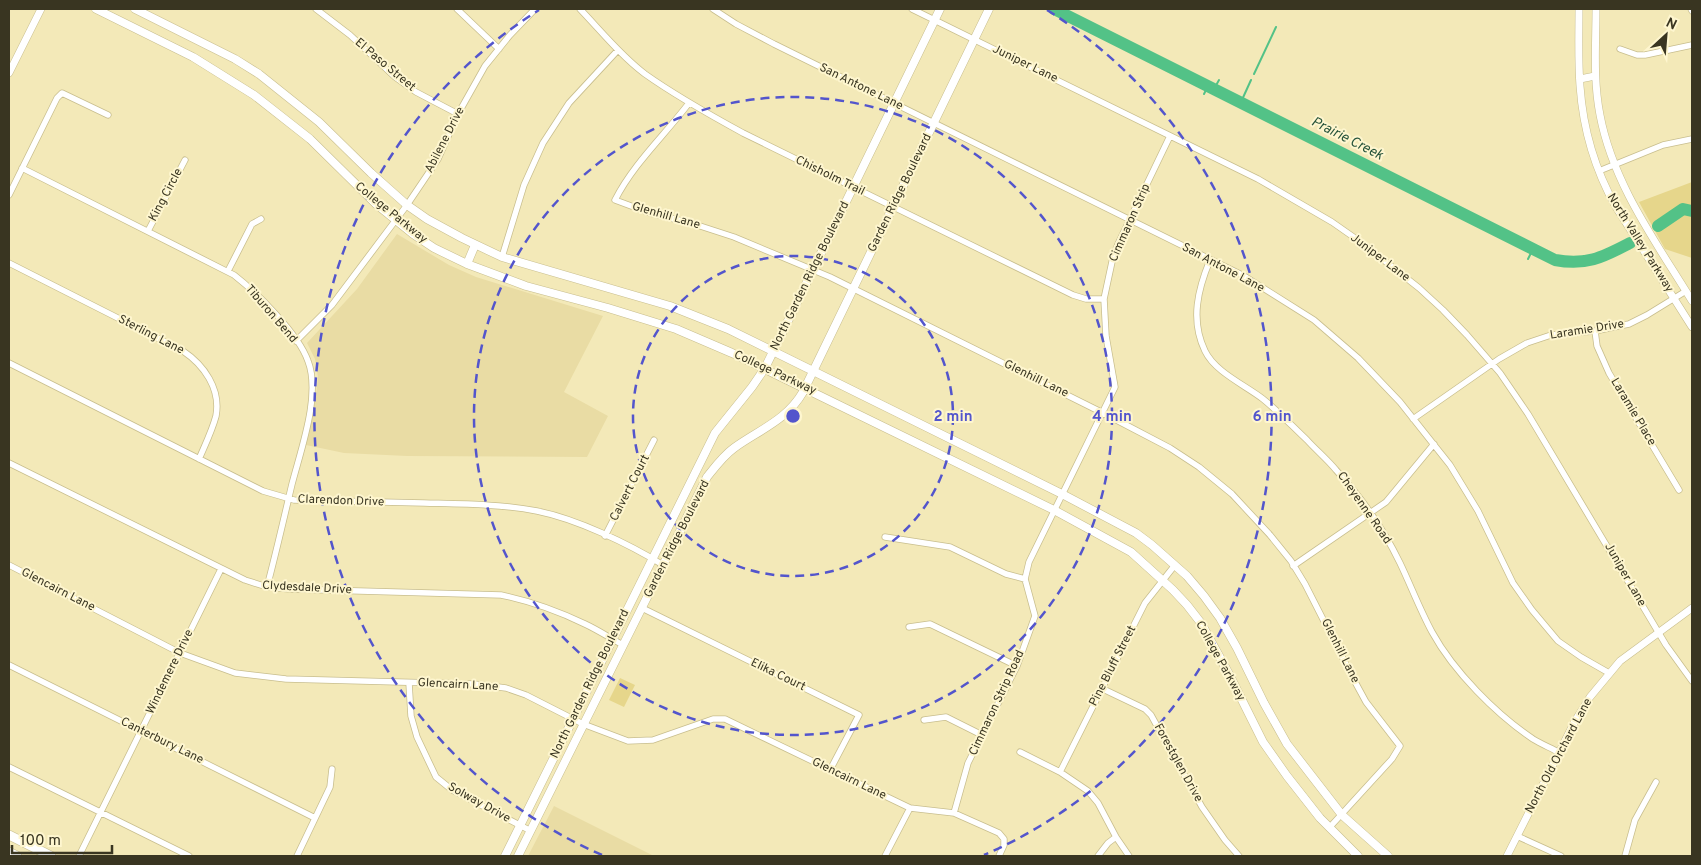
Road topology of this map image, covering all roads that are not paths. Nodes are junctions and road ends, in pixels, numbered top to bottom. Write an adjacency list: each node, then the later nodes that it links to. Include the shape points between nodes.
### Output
1 (41, 9): 21 (street)
2 (96, 9): 14 (main road, College Parkway)
3 (135, 9): 37 (main road, College Parkway, via 259,74 319,122)
4 (316, 9): 26 (street, El Paso Street, via 416,92)
5 (457, 9): 18 (street)
6 (535, 9): 18 (street, Abilene Drive)
7 (580, 9): 20 (street, Chisholm Trail)
8 (713, 9): 25 (street, San Antone Lane, via 774,44)
9 (912, 9): 15 (street, Juniper Lane)
10 (940, 9): 15 (main road, North Garden Ridge Boulevard)
11 (989, 9): 16 (main road, Garden Ridge Boulevard)
12 (1579, 9): 23 (street, North Valley Parkway)
13 (1596, 9): 22 (street, North Valley Parkway)
14 (106, 11): 41 (main road, College Parkway, via 193,57 254,95 310,139)
15 (935, 20): 16 (street, Juniper Lane); 25 (main road, North Garden Ridge Boulevard)
16 (975, 39): 28 (main road, Garden Ridge Boulevard); 29 (street, Juniper Lane)
17 (1692, 45): 19 (street, via 1645,56)
18 (498, 49): 26 (street, Abilene Drive)
19 (1620, 49)
20 (618, 50): 24 (street, Chisholm Trail, via 644,73); 44 (street, via 569,103 543,142 524,185)
21 (9, 73)
22 (1595, 76): 23 (street); 32 (street, North Valley Parkway, via 1599,115)
23 (1580, 79): 34 (street, North Valley Parkway, via 1586,127)
24 (689, 103): 35 (street, Chisholm Trail); 48 (street, Glenhill Lane, via 632,170 615,200 734,237)
25 (894, 103): 28 (street, San Antone Lane); 35 (main road, North Garden Ridge Boulevard)
26 (458, 114): 37 (street, Abilene Drive, via 438,159)
27 (108, 115): 33 (street, via 62,93)
28 (934, 122): 38 (main road, Garden Ridge Boulevard); 40 (street, San Antone Lane)
29 (1170, 136): 40 (street, Cimmaron Strip); 60 (street, Juniper Lane, via 1297,200 1362,243 1443,310)
30 (1692, 139): 32 (street, via 1663,145)
31 (186, 160): 42 (street, King Circle)
32 (1614, 164): 34 (street); 51 (street, North Valley Parkway, via 1638,214)
33 (22, 168): 36 (street); 42 (street, Tiburon Bend)
34 (1599, 171): 52 (street, North Valley Parkway, via 1616,207)
35 (853, 187): 38 (street, Chisholm Trail); 48 (main road, North Garden Ridge Boulevard)
36 (9, 195)
37 (407, 205): 41 (street, Abilene Drive); 43 (main road, College Parkway)
38 (893, 207): 50 (main road, Garden Ridge Boulevard); 53 (street, Chisholm Trail, via 1073,295)
39 (262, 219): 49 (street, via 252,224)
40 (1130, 219): 45 (street, San Antone Lane); 53 (street, Cimmaron Strip, via 1113,256)
41 (396, 220): 47 (main road, College Parkway, via 434,248); 57 (street, Abilene Drive, via 332,305)
42 (148, 231): 49 (street, Tiburon Bend)
43 (476, 245): 44 (main road, College Parkway); 47 (main road)
44 (502, 257): 58 (main road, College Parkway, via 670,306)
45 (1210, 260): 65 (street, San Antone Lane, via 1244,276 1314,320 1364,364); 74 (street, Cheyenne Road, via 1199,289 1196,310 1198,332 1210,359 1286,419 1336,469)
46 (9, 263): 68 (street, Sterling Lane, via 197,361 216,395 216,414)
47 (467, 264): 61 (main road, College Parkway, via 526,286 676,329)
48 (812, 270): 50 (street, Glenhill Lane); 58 (main road, North Garden Ridge Boulevard)
49 (228, 271): 57 (street, Tiburon Bend, via 259,297)
50 (853, 288): 62 (main road, Garden Ridge Boulevard); 64 (street, Glenhill Lane)
51 (1686, 292): 52 (street, Laramie Drive); 54 (street, North Valley Parkway)
52 (1675, 298): 55 (street, North Valley Parkway); 56 (street, Laramie Drive, via 1629,324)
53 (1104, 299): 64 (street, Cimmaron Strip, via 1106,336 1115,387)
54 (1692, 301)
55 (1692, 327)
56 (1595, 331): 60 (street, Laramie Drive, via 1551,335 1527,343); 70 (street, Laramie Place, via 1597,346 1609,373)
57 (296, 341): 72 (street, Tiburon Bend, via 308,360 311,397)
58 (773, 351): 61 (main road, North Garden Ridge Boulevard); 62 (main road, College Parkway)
59 (9, 363): 68 (street, Clarendon Drive)
60 (1492, 364): 65 (street, Laramie Drive); 89 (street, Juniper Lane, via 1528,414)
61 (765, 368): 63 (main road, College Parkway); 77 (main road, North Garden Ridge Boulevard, via 715,433)
62 (812, 372): 63 (main road, Garden Ridge Boulevard); 71 (main road, College Parkway)
63 (805, 387): 73 (main road, College Parkway); 79 (main road, Garden Ridge Boulevard, via 780,419 732,449 707,477)
64 (1103, 412): 71 (street, Cimmaron Strip); 81 (street, Glenhill Lane, via 1170,448 1216,480 1270,535)
65 (1413, 419): 67 (street, San Antone Lane)
66 (654, 440): 75 (street, Calvert Court)
67 (1434, 444): 74 (street, via 1392,496); 95 (street, San Antone Lane, via 1478,511 1513,583 1532,610 1558,641)
68 (199, 460): 72 (street, Clarendon Drive, via 263,490)
69 (9, 463): 82 (street, Clydesdale Drive)
70 (1679, 490)
71 (1062, 494): 73 (street, Cimmaron Strip); 80 (main road, College Parkway, via 1136,533)
72 (289, 498): 75 (street, Clarendon Drive, via 506,507 538,511); 85 (street, Tiburon Bend)
73 (1054, 510): 83 (street, via 1029,562); 84 (main road, College Parkway, via 1131,552)
74 (1370, 514): 81 (street); 105 (street, Cheyenne Road, via 1399,561 1433,633 1457,667 1506,718)
75 (605, 536): 77 (street, Clarendon Drive)
76 (885, 537): 83 (street, via 950,547)
77 (652, 558): 79 (street, Clarendon Drive); 90 (main road, North Garden Ridge Boulevard)
78 (9, 565): 92 (street, Glencairn Lane)
79 (663, 565): 86 (main road, Garden Ridge Boulevard)
80 (1175, 565): 84 (street, Pine Bluff Street); 114 (main road, College Parkway, via 1220,618 1288,744)
81 (1293, 566): 114 (street, Glenhill Lane, via 1366,702 1400,746)
82 (221, 569): 85 (street, Clydesdale Drive); 92 (street, Windemere Drive)
83 (1025, 580): 94 (street, Cimmaron Strip Road, via 1035,616)
84 (1162, 580): 98 (street, Pine Bluff Street, via 1145,603); 117 (main road, College Parkway, via 1201,623 1258,734 1287,776)
85 (267, 588): 90 (street, Clydesdale Drive, via 501,596 542,606)
86 (642, 608): 91 (main road, Garden Ridge Boulevard); 108 (street, Elika Court, via 859,715)
87 (1692, 608): 89 (street, North Old Orchard Lane)
88 (909, 627): 94 (street, via 930,624)
89 (1659, 632): 95 (street, North Old Orchard Lane); 96 (street, Juniper Lane)
90 (612, 639): 91 (street, Clydesdale Drive); 99 (main road, North Garden Ridge Boulevard)
91 (623, 645): 101 (main road, Garden Ridge Boulevard)
92 (180, 653): 97 (street, Glencairn Lane, via 235,673 250,675); 102 (street, Windemere Drive)
93 (9, 665): 102 (street, Canterbury Lane)
94 (1017, 666): 103 (street, Cimmaron Strip Road)
95 (1609, 674): 105 (street, North Old Orchard Lane, via 1583,708)
96 (1692, 681)
97 (409, 683): 99 (street, Glencairn Lane, via 497,686 526,696); 116 (street, Solway Drive, via 410,716 436,777 452,790)
98 (1101, 688): 109 (street, Pine Bluff Street); 134 (street, Forestglen Drive, via 1151,715 1202,807)
99 (572, 719): 101 (street, Glencairn Lane); 116 (main road, North Garden Ridge Boulevard)
100 (924, 720): 103 (street, via 946,717)
101 (583, 724): 108 (street, Glencairn Lane, via 628,742 653,740 713,719 725,719); 118 (main road, Garden Ridge Boulevard)
102 (141, 731): 112 (street, Windemere Drive); 115 (street, Canterbury Lane)
103 (982, 735): 113 (street, Cimmaron Strip Road, via 968,763)
104 (1020, 752): 109 (street)
105 (1560, 753): 121 (street, North Old Orchard Lane)
106 (9, 766): 112 (street)
107 (332, 769): 115 (street, via 330,788)
108 (830, 770): 111 (street, Glencairn Lane)
109 (1060, 772): 120 (street, via 1088,791)
110 (1656, 782): 139 (street, via 1635,820)
111 (910, 808): 113 (street, Glencairn Lane); 130 (street)
112 (100, 812): 125 (street, Windemere Drive); 126 (street)
113 (954, 813): 131 (street, Glencairn Lane, via 999,833 1004,840)
114 (1342, 815): 117 (street, Glenhill Lane); 136 (main road, College Parkway)
115 (315, 818): 127 (street)
116 (520, 825): 118 (street, Solway Drive); 128 (main road, North Garden Ridge Boulevard)
117 (1330, 828): 135 (main road, College Parkway)
118 (531, 831): 129 (main road, Garden Ridge Boulevard)
119 (9, 835): 124 (main road)
120 (1116, 836): 132 (street); 133 (street)
121 (1517, 836): 137 (street, North Old Orchard Lane); 138 (street)
122 (9, 852): 123 (main road)
123 (17, 856)
124 (51, 856)
125 (79, 856)
126 (189, 856)
127 (297, 856)
128 (505, 856)
129 (518, 856)
130 (885, 856)
131 (999, 856)
132 (1098, 856)
133 (1129, 856)
134 (1239, 856)
135 (1358, 856)
136 (1388, 856)
137 (1507, 856)
138 (1561, 856)
139 (1625, 856)

